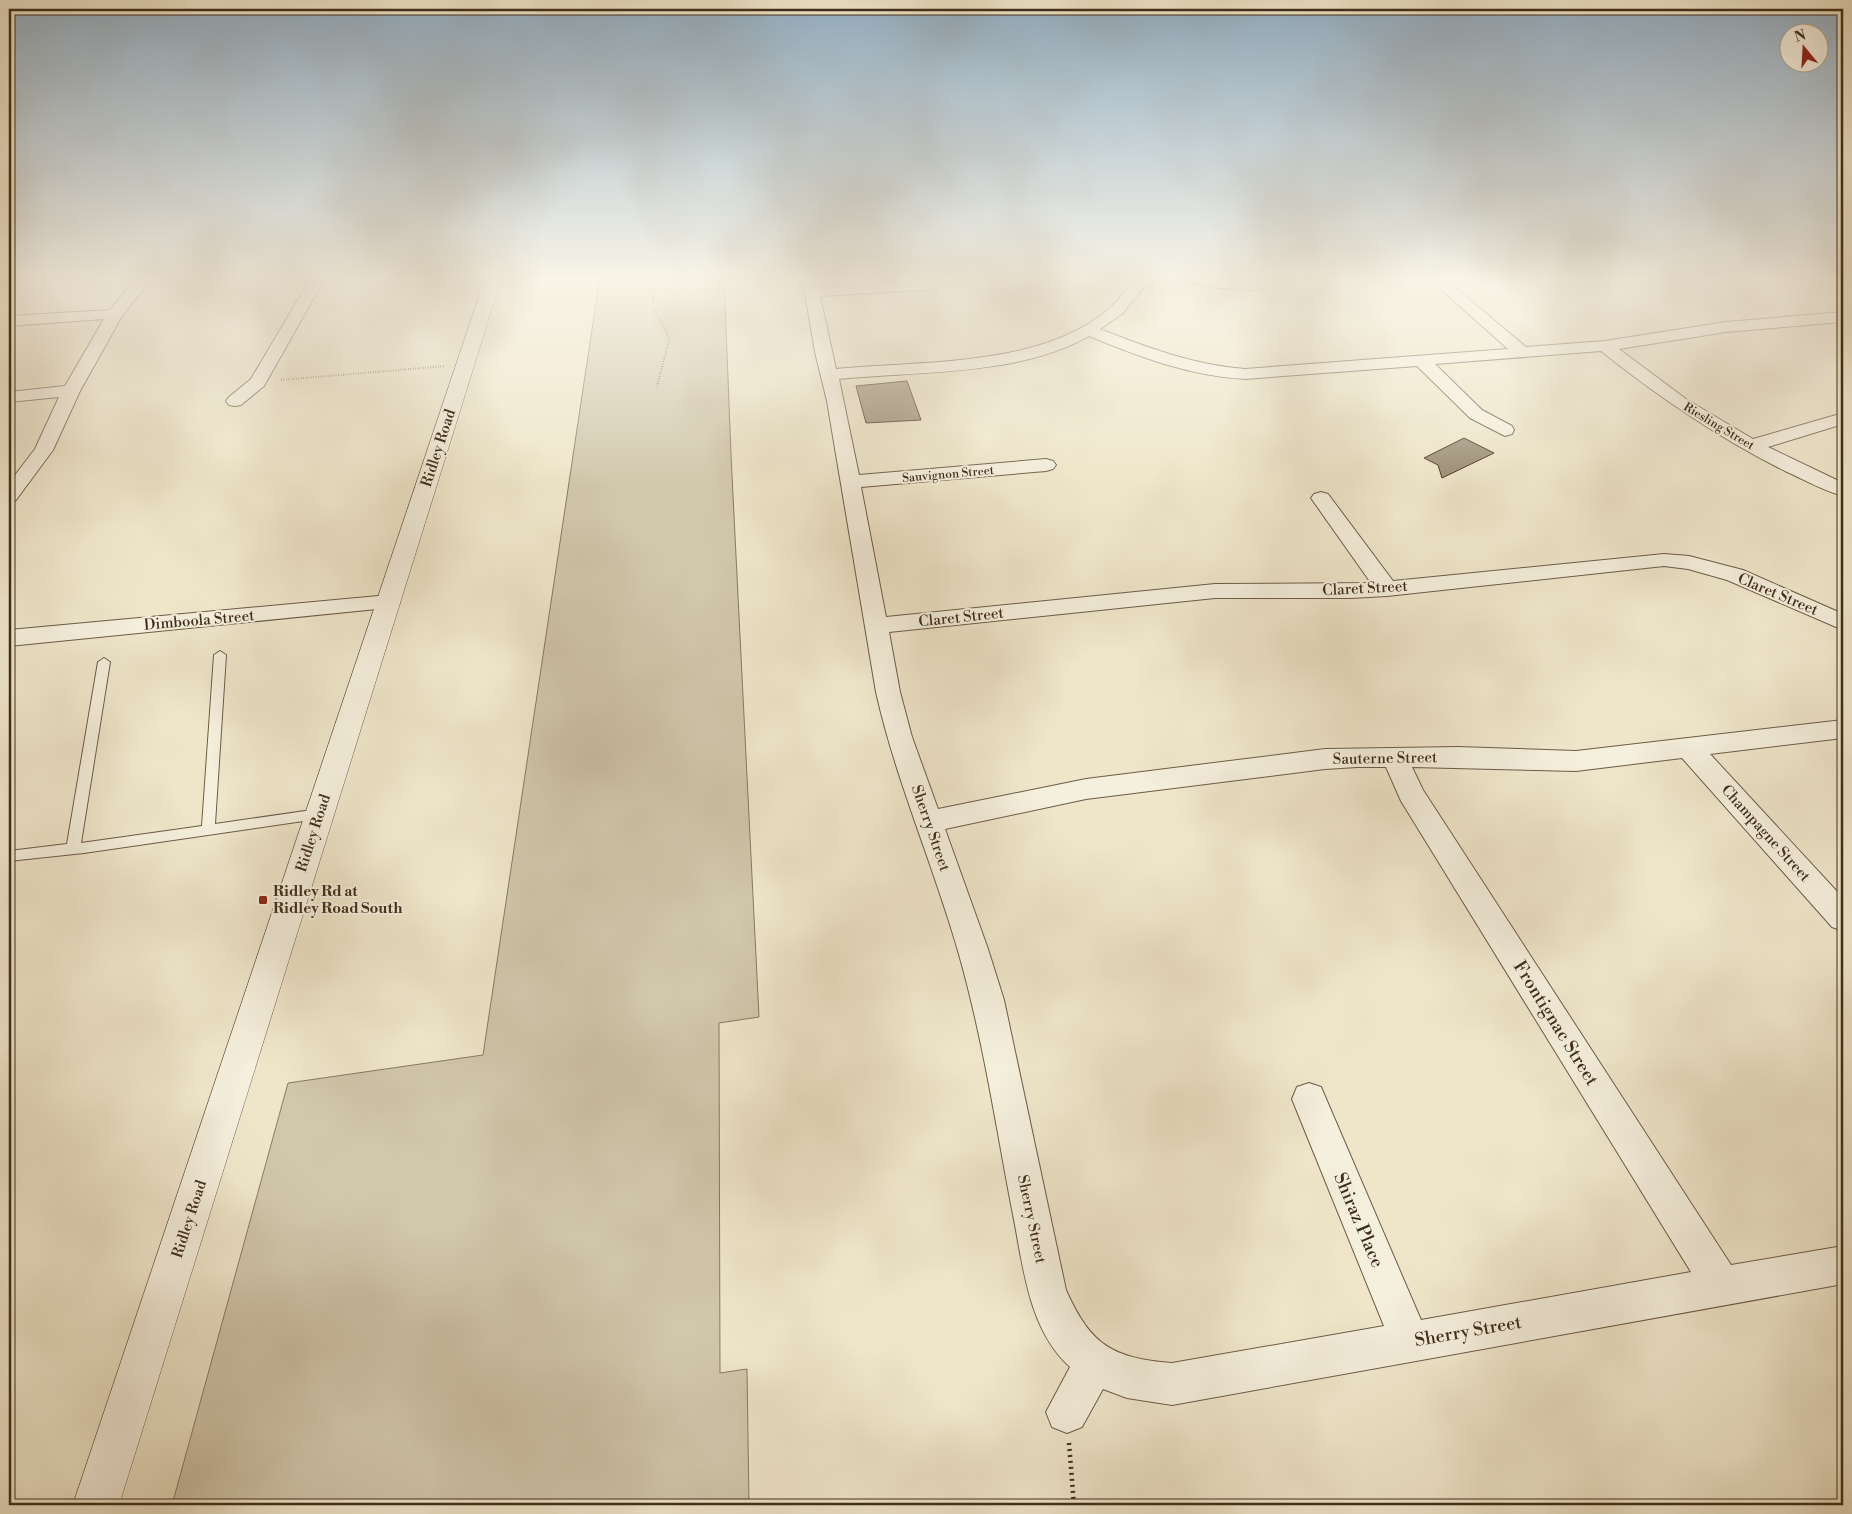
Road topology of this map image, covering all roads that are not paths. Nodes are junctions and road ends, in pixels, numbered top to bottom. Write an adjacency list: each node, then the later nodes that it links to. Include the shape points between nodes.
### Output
1 (96, 347): 13 (street)
2 (278, 347): 15 (street, via 258,382)
3 (471, 347): 25 (street, Ridley Road)
4 (823, 347): 12 (street, Sherry Street)
5 (1046, 347): 12 (street, via 986,361)
6 (1132, 347): 11 (street, via 1214,376)
7 (1516, 347): 10 (street)
8 (1597, 347): 10 (street)
9 (1606, 347): 18 (street, Riesling Street, via 1690,410)
10 (1523, 353): 11 (street)
11 (1422, 361): 17 (street, via 1476,414)
12 (829, 375): 20 (street, Sherry Street)
13 (71, 391): 14 (street); 22 (street, via 44,450)
14 (9, 396)
15 (235, 401)
16 (1843, 418): 18 (street)
17 (1505, 430)
18 (1752, 446): 21 (street, Riesling Street)
19 (1046, 465): 20 (street, Sauvignon Street)
20 (851, 482): 27 (street, Sherry Street)
21 (1843, 490)
22 (9, 496)
23 (1321, 498): 24 (street)
24 (1387, 589): 26 (street, Claret Street, via 1664,560 1689,563 1735,576); 27 (street, Claret Street, via 1215,591)
25 (389, 602): 28 (street, Dimboola Street); 34 (street, Ridley Road)
26 (1843, 622)
27 (876, 626): 35 (street, Sherry Street, via 899,737)
28 (9, 638)
29 (220, 655): 36 (lane)
30 (104, 662): 37 (lane)
31 (1843, 729): 32 (street, Sauterne Street)
32 (1690, 748): 33 (street, Sauterne Street, via 1576,761); 39 (street, Champagne Street)
33 (1395, 757): 35 (street, Sauterne Street, via 1324,759 1141,781); 42 (street, Frontignac Street, via 1412,794)
34 (319, 814): 36 (lane); 46 (street, Ridley Road)
35 (930, 822): 44 (street, Sherry Street, via 988,1000 1048,1293 1074,1344)
36 (208, 830): 37 (lane)
37 (73, 849): 38 (lane)
38 (9, 856)
39 (1843, 918)
40 (1309, 1100): 43 (street, Shiraz Place)
41 (1843, 1264): 42 (street, Sherry Street)
42 (1722, 1286): 43 (street, Sherry Street)
43 (1410, 1341): 44 (street, Sherry Street, via 1172,1384 1143,1383)
44 (1095, 1363): 45 (street)
45 (1067, 1412)
46 (96, 1505)

